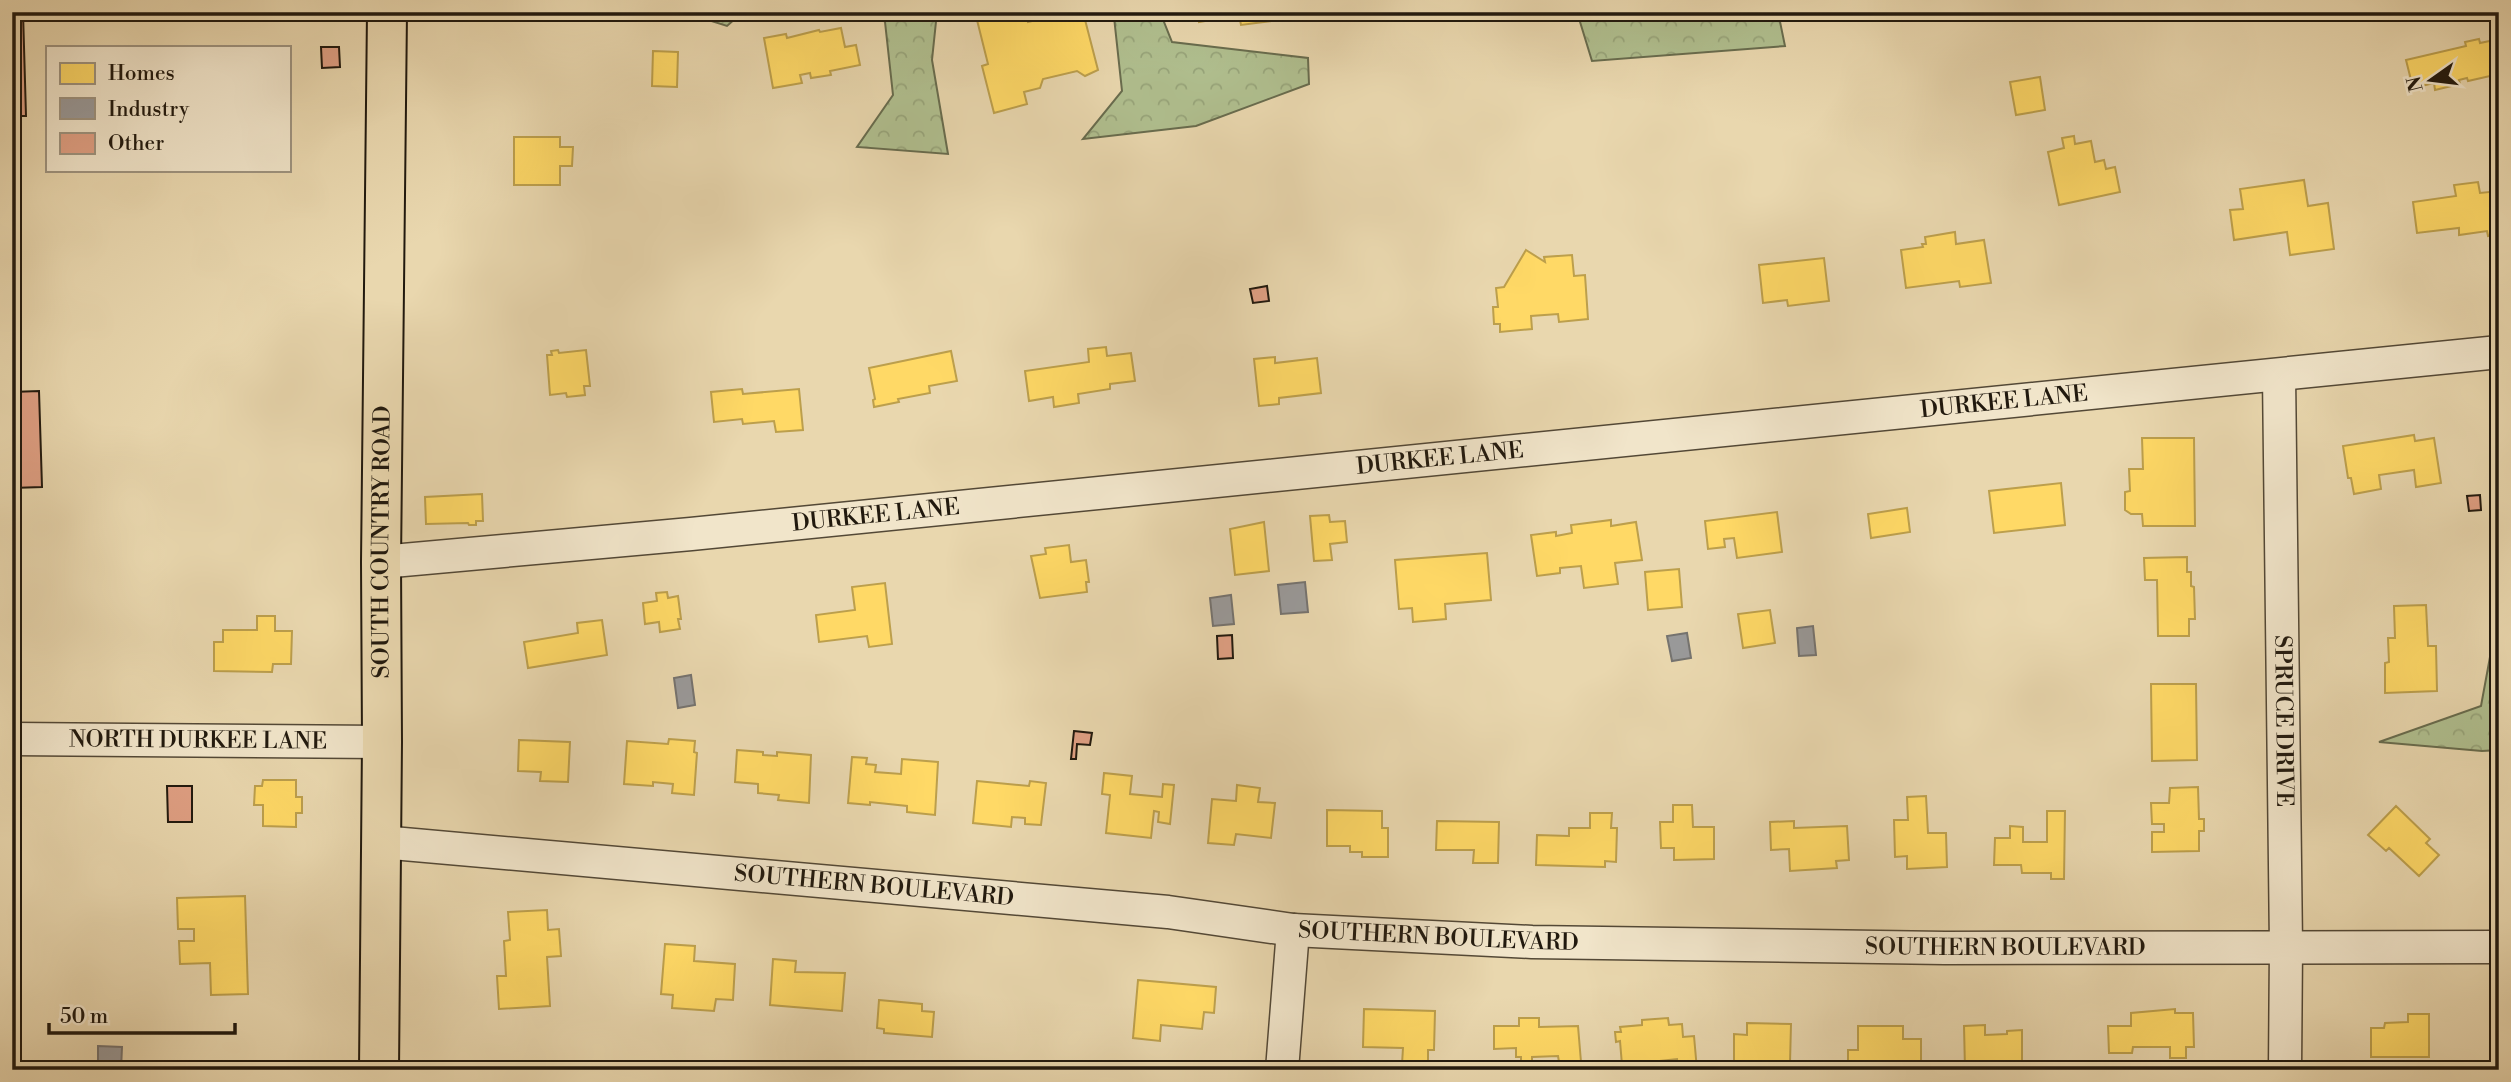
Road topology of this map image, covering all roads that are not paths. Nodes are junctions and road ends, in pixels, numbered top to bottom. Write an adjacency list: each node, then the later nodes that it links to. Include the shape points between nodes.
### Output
1 (387, 12): 4 (main road, SOUTH COUNTRY ROAD)
2 (2499, 352): 3 (street, DURKEE LANE)
3 (2279, 375): 4 (street, DURKEE LANE); 9 (street, SPRUCE DRIVE)
4 (381, 562): 6 (main road, SOUTH COUNTRY ROAD)
5 (12, 739): 6 (street, NORTH DURKEE LANE)
6 (382, 742): 7 (main road, SOUTH COUNTRY ROAD)
7 (381, 842): 8 (street, SOUTHERN BOULEVARD, via 1168,912); 11 (main road, SOUTH COUNTRY ROAD)
8 (1293, 930): 9 (street, SOUTHERN BOULEVARD, via 1532,942 1945,948); 12 (street)
9 (2286, 946): 10 (street, SOUTHERN BOULEVARD); 13 (street, SPRUCE DRIVE)
10 (2499, 947)
11 (379, 1070)
12 (1282, 1070)
13 (2285, 1070)

